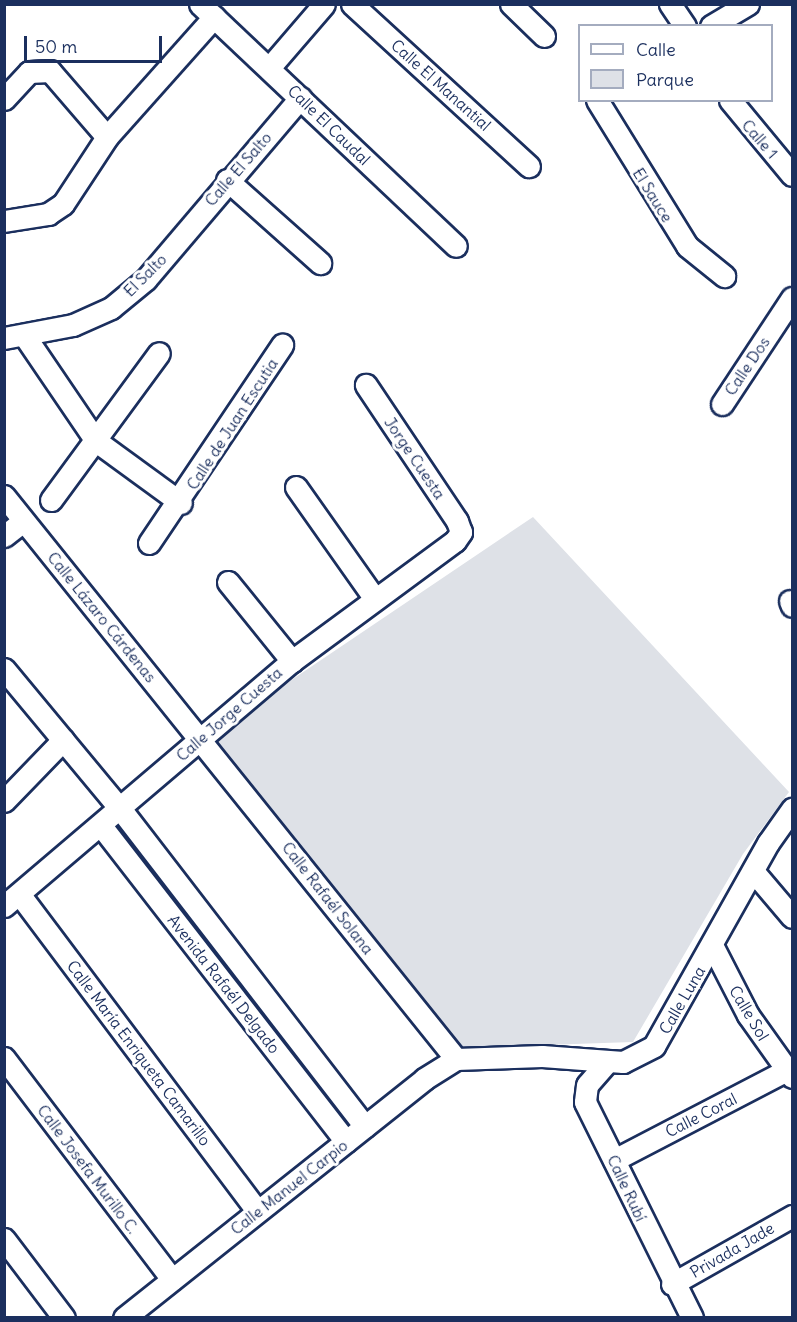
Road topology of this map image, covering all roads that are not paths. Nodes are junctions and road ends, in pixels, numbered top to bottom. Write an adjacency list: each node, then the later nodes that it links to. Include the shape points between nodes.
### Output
1 (324, 4): 10 (street)
2 (352, 4): 16 (street, Calle El Manantial)
3 (511, 4): 9 (street)
4 (670, 4): 7 (street)
5 (748, 4): 8 (street)
6 (207, 11): 10 (street, Calle El Caudal); 15 (street)
7 (684, 24)
8 (714, 24)
9 (544, 36)
10 (269, 68): 11 (street, Calle El Caudal)
11 (300, 98): 18 (street, Calle El Salto); 21 (street, Calle El Caudal)
12 (4, 99): 15 (street, via 29,72 39,67 50,71)
13 (598, 102): 23 (street, El Sauce, via 687,246)
14 (732, 102): 17 (street, Calle 1)
15 (107, 137): 19 (street, via 63,204 48,213)
16 (529, 166)
17 (792, 176)
18 (227, 180): 20 (street, Calle El Salto); 22 (street)
19 (4, 221)
20 (177, 241): 25 (street, El Salto, via 146,279 111,308 73,325)
21 (456, 246)
22 (320, 264)
23 (724, 276)
24 (792, 298): 29 (street, Calle Dos)
25 (14, 337): 30 (street)
26 (282, 345): 34 (street, Calle de Juan Escutia)
27 (159, 353): 30 (street)
28 (366, 385): 36 (street, Jorge Cuesta)
29 (722, 404)
30 (96, 441): 33 (street); 34 (street)
31 (296, 487): 40 (street)
32 (4, 496): 35 (street, Calle Lázaro Cárdenas)
33 (51, 500)
34 (181, 502): 38 (street, Calle de Juan Escutia)
35 (23, 521): 37 (street); 43 (street, Calle Lázaro Cárdenas)
36 (460, 532): 40 (street, Calle Jorge Cuesta)
37 (4, 536)
38 (149, 543)
39 (228, 582): 41 (street)
40 (375, 599): 41 (street, Calle Jorge Cuesta)
41 (292, 660): 43 (street, Calle Jorge Cuesta)
42 (4, 669): 44 (street, Avenida Rafaél Delgado)
43 (200, 737): 47 (street, Calle Jorge Cuesta); 54 (street, Calle Rafaél Solana)
44 (63, 740): 45 (street); 47 (street, Avenida Rafaél Delgado)
45 (4, 801)
46 (792, 809): 49 (street, Calle Luna)
47 (122, 811): 48 (street, Calle Jorge Cuesta); 57 (street, Avenida Rafaél Delgado)
48 (102, 827): 50 (street, Calle Jorge Cuesta); 58 (street, Avenida Rafaél Delgado)
49 (753, 871): 51 (street); 52 (street, Calle Luna)
50 (12, 901): 60 (street, Calle María Enriqueta Camarillo)
51 (792, 917)
52 (712, 945): 55 (street, Calle Luna, via 654,1046 637,1058); 56 (street, Calle Sol, via 748,1015)
53 (4, 1058): 63 (street, Calle Josefa Murillo C.)
54 (456, 1059): 55 (street, Calle Luna, via 542,1056); 57 (street, Calle Manuel Carpio)
55 (607, 1062): 59 (street, Calle Rubí, via 584,1092)
56 (790, 1073): 59 (street, Calle Coral)
57 (365, 1126): 58 (street, Calle Manuel Carpio)
58 (346, 1141): 60 (street, Calle Manuel Carpio)
59 (614, 1160): 64 (street, Calle Rubí)
60 (258, 1211): 63 (street, Calle Manuel Carpio)
61 (792, 1216): 64 (street, Privada Jade)
62 (4, 1239): 65 (street)
63 (172, 1279): 66 (street, Calle Manuel Carpio)
64 (672, 1284): 67 (street, Calle Rubí)
65 (64, 1317)
66 (124, 1317)
67 (692, 1317)

